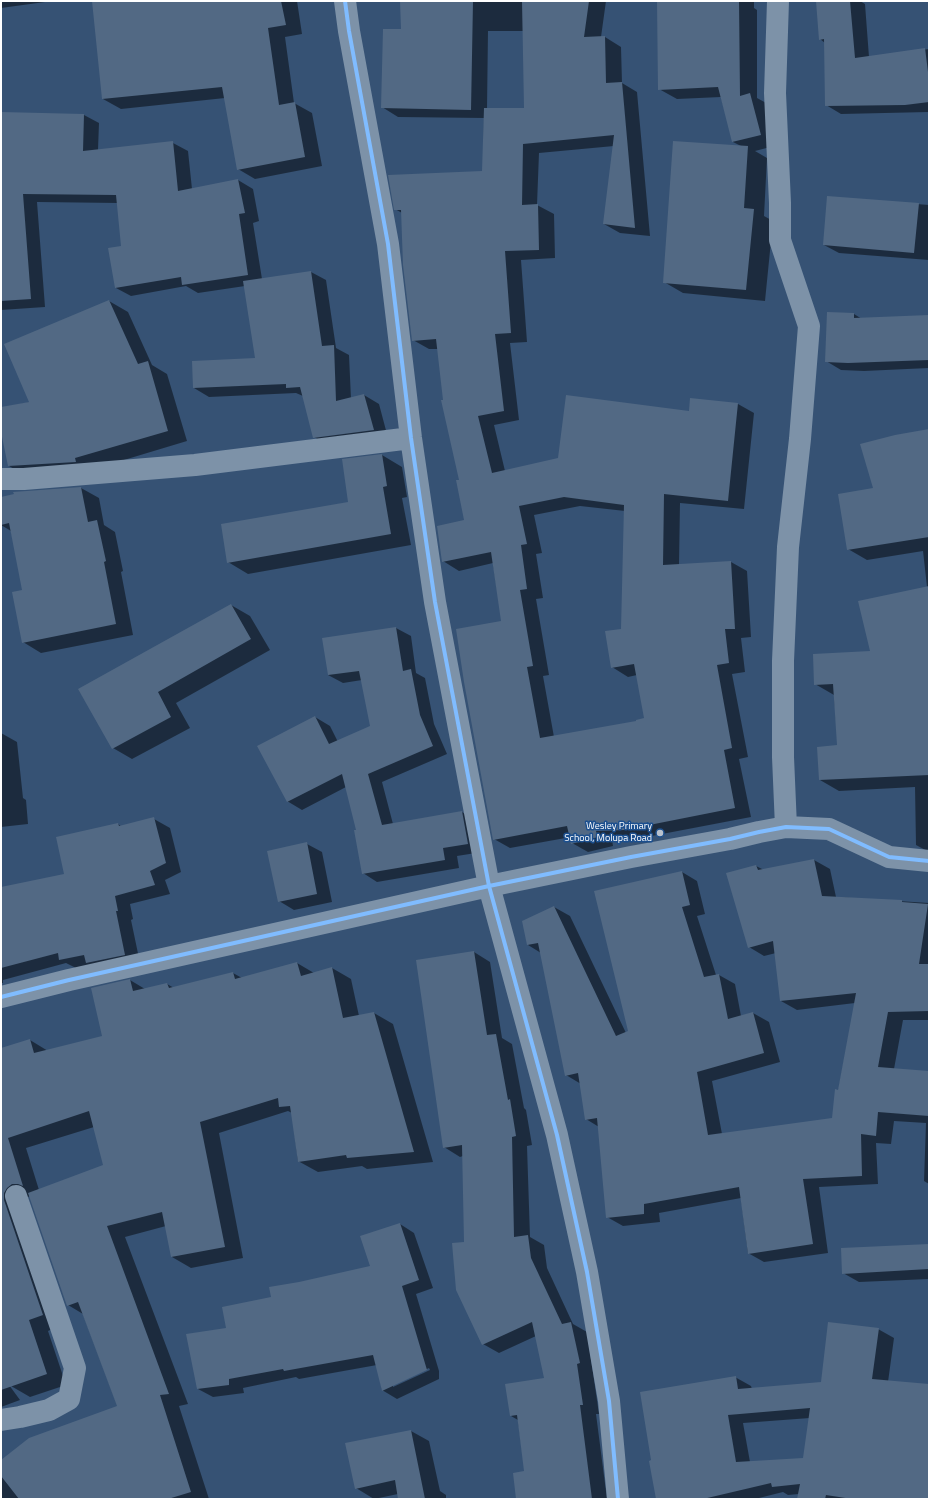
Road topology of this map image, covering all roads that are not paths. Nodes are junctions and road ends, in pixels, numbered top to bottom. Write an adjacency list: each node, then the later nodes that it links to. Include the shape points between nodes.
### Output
1 (345, 1): 3 (street, via 348,31 388,244)
2 (778, 1): 5 (street, via 775,93 780,240 809,326 787,562 783,661)
3 (411, 438): 4 (street, via 194,464); 7 (street, via 435,602)
4 (1, 479)
5 (786, 827): 6 (street, via 829,829 889,857); 7 (street)
6 (929, 861)
7 (489, 886): 8 (street); 11 (street, via 557,1135 587,1272 609,1401)
8 (1, 997)
9 (16, 1196): 10 (street, via 75,1368 69,1399 48,1410)
10 (1, 1420)
11 (618, 1499)

